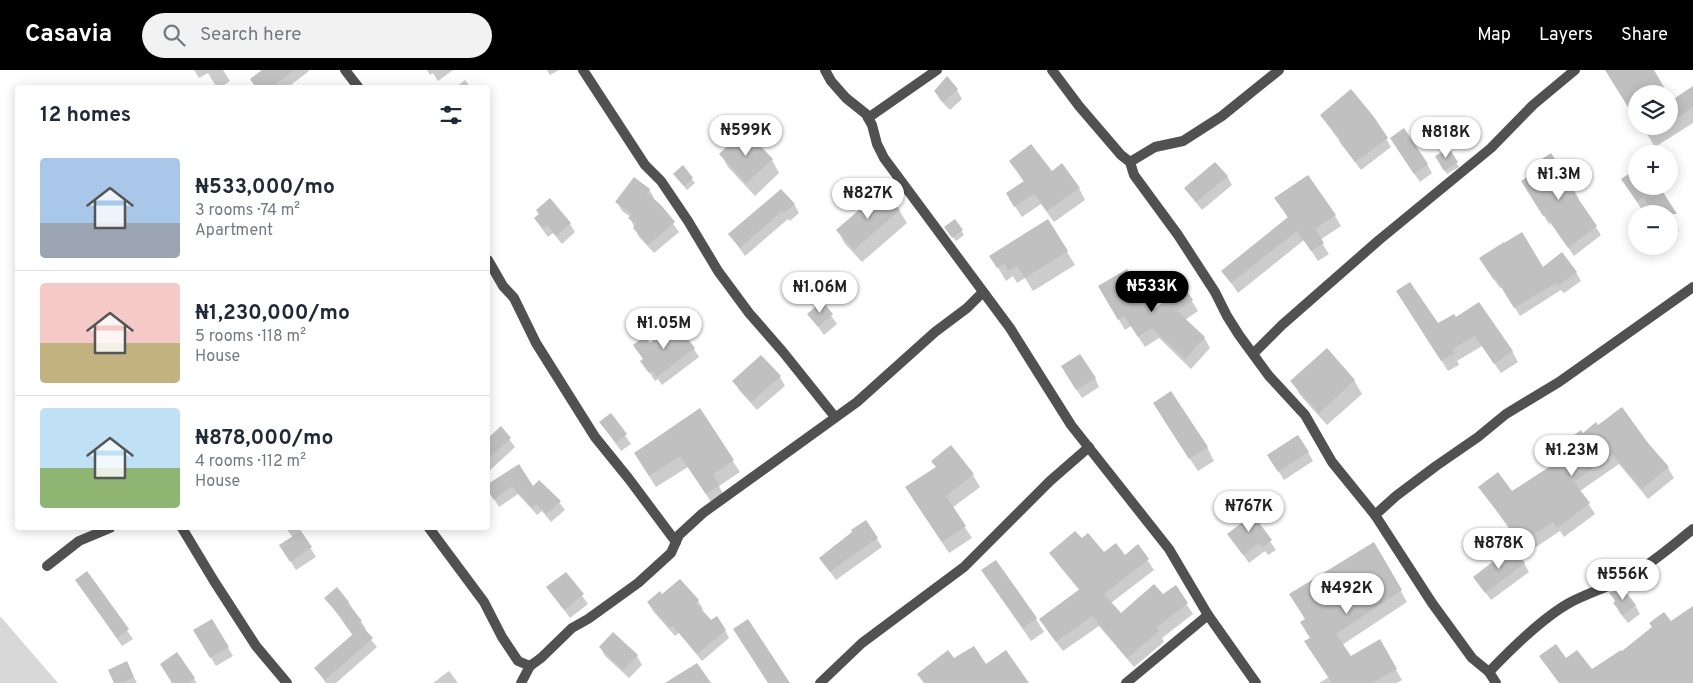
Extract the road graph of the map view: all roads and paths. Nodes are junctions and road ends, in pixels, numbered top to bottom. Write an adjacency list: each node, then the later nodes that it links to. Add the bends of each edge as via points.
1 (346, 70): 8 (street)
2 (583, 70): 15 (street, via 645,165 662,181 723,278)
3 (825, 70): 9 (street, via 846,98)
4 (938, 70): 9 (street)
5 (1052, 70): 10 (street, via 1079,106)
6 (1279, 70): 10 (street, via 1222,116 1183,141 1155,147)
7 (1575, 70): 14 (street, via 1533,105 1491,148 1379,240)
8 (357, 85)
9 (868, 118): 13 (street, via 884,158)
10 (1130, 162): 14 (street, via 1134,175 1178,235 1216,292 1227,316)
11 (490, 263): 22 (street, via 514,298 536,343 595,437)
12 (1693, 287): 17 (street, via 1559,382 1506,414)
13 (983, 292): 15 (street); 16 (street)
14 (1254, 353): 17 (street, via 1269,376 1305,415 1332,462)
15 (835, 417): 22 (street, via 703,513 679,535)
16 (1089, 447): 24 (street, via 1169,549); 29 (street, via 964,567 862,643)
17 (1375, 515): 26 (street, via 1432,604 1472,658)
18 (1693, 529): 26 (street, via 1633,574 1570,603 1548,617)
19 (105, 530): 23 (street, via 79,540)
20 (183, 530): 27 (street, via 256,646)
21 (430, 530): 25 (street, via 484,602 518,661)
22 (676, 542): 25 (street, via 671,553 638,583 572,628)
23 (47, 566)
24 (1208, 615): 30 (street); 31 (street)
25 (530, 666): 28 (street)
26 (1489, 672): 32 (street)
27 (287, 683)
28 (521, 683)
29 (820, 683)
30 (1126, 683)
31 (1256, 683)
32 (1496, 683)

